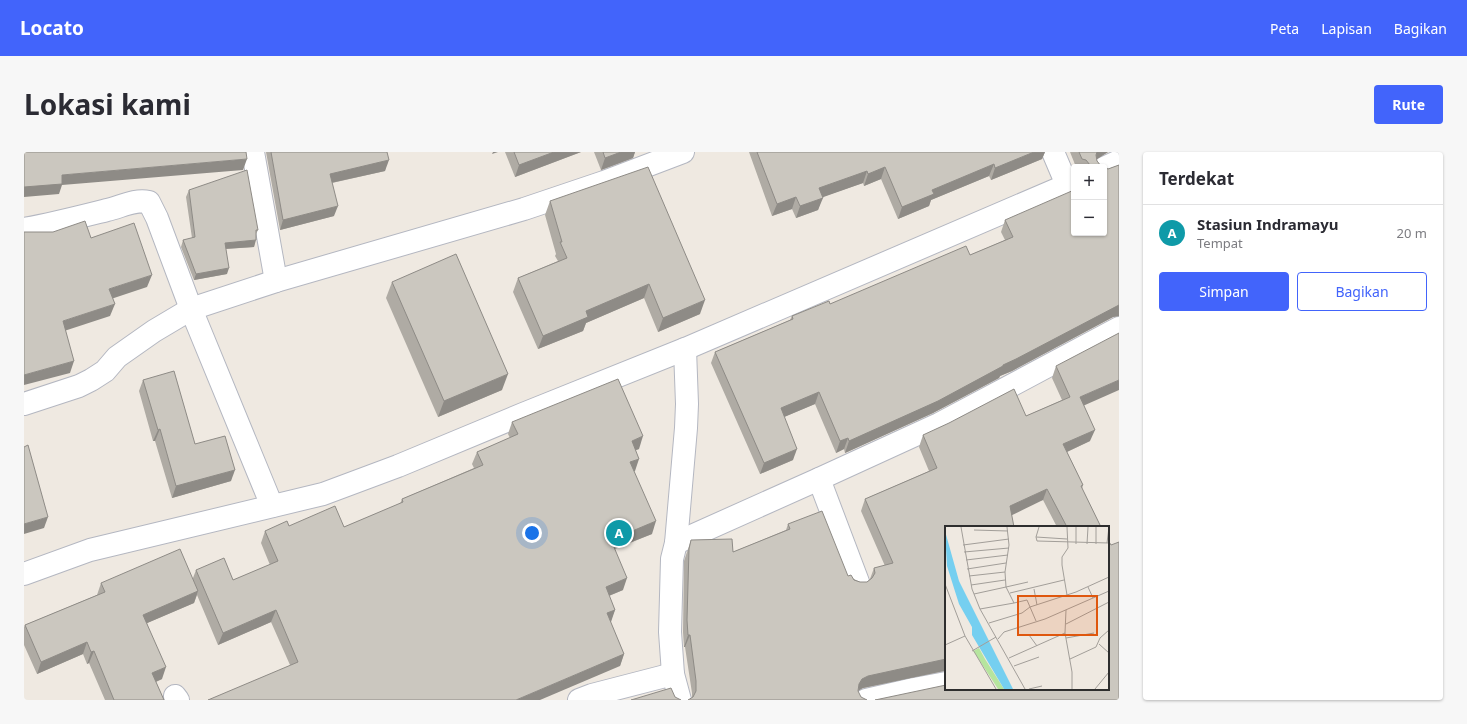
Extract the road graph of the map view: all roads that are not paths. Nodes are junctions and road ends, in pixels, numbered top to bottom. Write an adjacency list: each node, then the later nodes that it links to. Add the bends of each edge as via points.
1 (253, 152): 8 (street)
2 (683, 152): 8 (street, via 524,209)
3 (1053, 152): 6 (street)
4 (1119, 161): 5 (street)
5 (1107, 167)
6 (1070, 184): 11 (street)
7 (24, 229): 9 (street, via 110,210 134,202 149,202)
8 (276, 281): 9 (street)
9 (191, 309): 12 (street, via 117,357 92,380); 14 (street)
10 (1119, 328): 13 (street, via 939,424)
11 (685, 349): 14 (street, via 398,466 324,494); 15 (street, via 687,404)
12 (24, 404)
13 (819, 479): 15 (street); 17 (street)
14 (272, 506): 16 (street, via 90,550)
15 (676, 543): 18 (street, via 672,559 670,632)
16 (24, 574)
17 (858, 582)
18 (673, 674): 20 (street, via 592,694); 21 (street)
19 (945, 683): 22 (street)
20 (578, 700)
21 (680, 700)
22 (866, 700)

